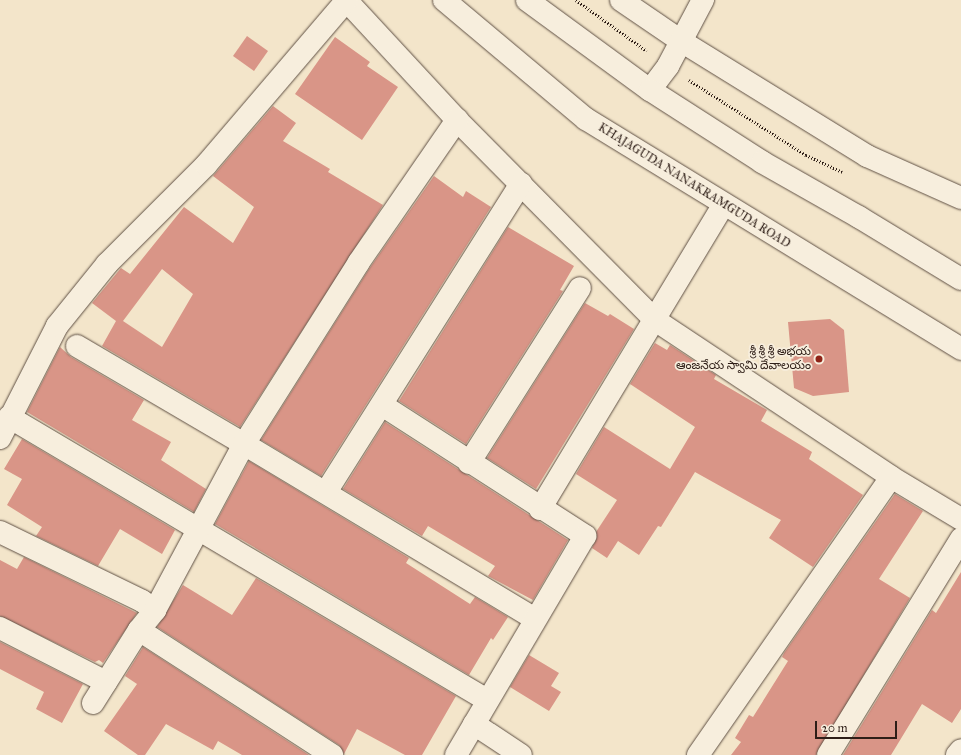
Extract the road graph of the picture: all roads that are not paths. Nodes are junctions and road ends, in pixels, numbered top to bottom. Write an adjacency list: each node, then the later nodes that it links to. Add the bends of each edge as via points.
1 (346, 0): 8 (street); 18 (street, via 206,165 107,264 57,326)
2 (444, 0): 11 (street, KHAJAGUDA NANAKRAMGUDA ROAD, via 586,119)
3 (527, 0): 7 (street)
4 (621, 0): 6 (street)
5 (703, 0): 6 (street)
6 (682, 41): 7 (street); 10 (street, via 867,156)
7 (650, 90): 12 (street, via 762,162)
8 (457, 120): 9 (street); 20 (street, via 359,262)
9 (521, 184): 14 (street); 17 (street)
10 (961, 198)
11 (724, 204): 14 (street); 16 (street, KHAJAGUDA NANAKRAMGUDA ROAD)
12 (961, 279)
13 (580, 288): 21 (street)
14 (655, 320): 22 (street); 24 (street)
15 (77, 346): 20 (street)
16 (961, 349)
17 (382, 405): 21 (street); 23 (street)
18 (9, 417): 19 (street); 26 (street)
19 (0, 438)
20 (244, 444): 23 (street); 26 (street)
21 (469, 463): 24 (street)
22 (891, 477): 25 (street); 41 (street)
23 (326, 492): 30 (street)
24 (540, 509): 30 (street, via 584,536)
25 (961, 519)
26 (197, 530): 29 (street); 34 (street)
27 (0, 532): 29 (street, via 142,601)
28 (961, 539): 42 (street)
29 (155, 610): 32 (street)
30 (534, 618): 34 (street)
31 (0, 628): 33 (street)
32 (139, 630): 33 (street); 38 (street)
33 (106, 682): 35 (street)
34 (487, 700): 36 (street)
35 (93, 703)
36 (474, 724): 39 (street); 40 (street)
37 (961, 750): 43 (street)
38 (332, 755)
39 (456, 755)
40 (521, 755)
41 (698, 755)
42 (828, 755)
43 (957, 755)

